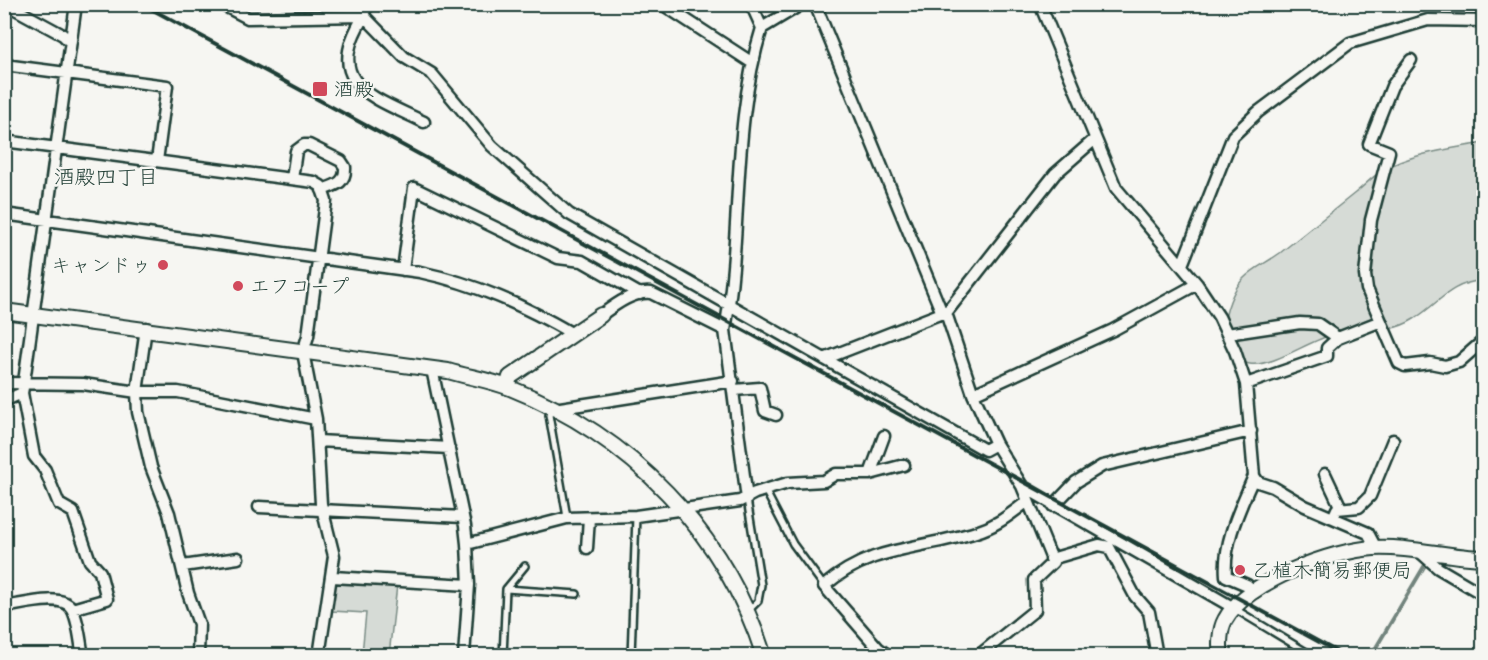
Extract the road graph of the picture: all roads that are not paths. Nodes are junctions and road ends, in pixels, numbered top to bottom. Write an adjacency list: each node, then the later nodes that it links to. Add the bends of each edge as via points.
1 (6, 4): 13 (street)
2 (76, 4): 13 (street)
3 (220, 4): 10 (street, via 248,18)
4 (372, 4): 10 (lane)
5 (662, 4): 15 (street)
6 (751, 4): 12 (street)
7 (801, 4): 12 (street)
8 (815, 4): 34 (street)
9 (1040, 4): 19 (street)
10 (364, 16): 18 (street, via 348,61 350,76 365,93); 32 (street, via 404,57 432,74 492,146 569,214)
11 (1484, 21): 28 (street, via 1428,20 1350,43 1258,112 1233,136)
12 (762, 28): 15 (street)
13 (70, 42): 17 (street)
14 (1411, 60): 37 (street, via 1392,86 1369,144 1389,152 1371,220 1365,275)
15 (751, 62): 32 (street, via 736,184)
16 (4, 65): 17 (street)
17 (65, 73): 21 (street); 22 (street, via 167,86)
18 (424, 122)
19 (1095, 139): 28 (street, via 1116,188); 34 (street, via 1055,174)
20 (4, 141): 21 (street)
21 (55, 148): 22 (street); 26 (street)
22 (157, 161): 23 (street)
23 (292, 179): 24 (street, via 314,182); 24 (street, via 296,151 309,145 341,161 345,167 343,180)
24 (322, 190): 27 (street, via 326,201)
25 (4, 214): 26 (street)
26 (47, 220): 27 (street); 35 (street)
27 (319, 258): 29 (street); 44 (street)
28 (1182, 265): 30 (street)
29 (403, 270): 31 (street, via 414,188 558,258 582,261); 40 (street, via 459,280 495,293)
30 (1197, 284): 41 (street); 53 (street, via 1113,330)
31 (640, 294): 36 (street); 39 (street, via 651,293)
32 (729, 303): 39 (street); 45 (street)
33 (4, 311): 35 (street)
34 (944, 313): 45 (street); 53 (street)
35 (33, 315): 38 (street); 51 (street)
36 (601, 315): 40 (street)
37 (1381, 321): 42 (street); 43 (street, via 1405,366 1459,362)
38 (146, 328): 44 (street); 52 (street)
39 (725, 330): 49 (street)
40 (573, 334): 50 (street, via 510,377)
41 (1227, 334): 42 (street, via 1300,323 1318,324); 48 (street)
42 (1338, 338): 48 (street, via 1327,348 1327,356)
43 (1484, 340)
44 (303, 351): 46 (street); 57 (street)
45 (825, 360): 62 (street, via 985,450)
46 (432, 369): 50 (street); 63 (street)
47 (4, 383): 51 (street)
48 (1246, 384): 58 (street)
49 (733, 385): 55 (street); 56 (street, via 760,388 765,411); 70 (street)
50 (507, 387): 55 (street)
51 (23, 388): 52 (street, via 83,384); 54 (street); 101 (street, via 34,456 45,470 59,504 73,512 90,561 100,572 107,599)
52 (137, 392): 57 (street, via 178,392); 90 (street, via 151,468 169,513)
53 (973, 394): 62 (street)
54 (4, 401)
55 (554, 409): 76 (street, via 632,458); 79 (lane, via 549,415)
56 (776, 415)
57 (316, 419): 61 (street)
58 (1251, 431): 67 (street); 72 (street, via 1102,466 1076,482)
59 (884, 436): 65 (street)
60 (1392, 440): 74 (street, via 1370,496 1359,507)
61 (318, 441): 63 (street); 75 (street)
62 (996, 444): 68 (street)
63 (449, 448): 78 (street)
64 (904, 465): 65 (street)
65 (870, 474): 69 (street, via 836,474 824,481 788,483)
66 (1325, 474): 74 (street)
67 (1254, 476): 81 (street, via 1258,482); 96 (street, via 1232,525 1226,576)
68 (1022, 486): 71 (street); 72 (street)
69 (765, 490): 70 (street); 94 (lane, via 793,544)
70 (747, 499): 76 (street); 102 (lane, via 761,585 758,601)
71 (1028, 501): 89 (street); 94 (street, via 999,523 856,563)
72 (1053, 506): 82 (street)
73 (259, 507): 75 (street)
74 (1341, 508): 81 (street)
75 (322, 509): 78 (street); 92 (street, via 334,556)
76 (682, 510): 77 (street); 102 (street, via 714,549)
77 (636, 516): 80 (street); 108 (lane)
78 (463, 517): 83 (street)
79 (567, 518): 80 (street); 83 (street)
80 (589, 518): 84 (street)
81 (1333, 518): 85 (street, via 1368,533)
82 (1109, 542): 89 (street); 100 (street); 112 (street, via 1135,596 1149,612)
83 (467, 544): 93 (street)
84 (587, 548)
85 (1376, 548): 86 (street); 96 (street, via 1308,563)
86 (1420, 552): 88 (street); 98 (street, via 1438,568)
87 (238, 558): 90 (street)
88 (1484, 558)
89 (1051, 559): 111 (street, via 1053,562 1034,580 1035,610)
90 (183, 566): 104 (street, via 199,624)
91 (525, 566): 95 (lane)
92 (333, 577): 93 (street); 105 (street)
93 (469, 585): 106 (street)
94 (824, 586): 110 (street)
95 (506, 589): 97 (lane); 107 (lane)
96 (1255, 592): 100 (street)
97 (578, 594)
98 (1484, 595)
99 (4, 607): 101 (street, via 54,601 66,603)
100 (1234, 608): 113 (street, via 1224,620); 116 (lane)
101 (72, 609): 103 (street)
102 (747, 612): 109 (street)
103 (83, 656)
104 (198, 656)
105 (319, 656)
106 (464, 656)
107 (502, 656)
108 (632, 656)
109 (764, 656)
110 (888, 656)
111 (978, 656)
112 (1157, 656)
113 (1221, 656)
114 (1264, 656): 115 (street)
115 (1289, 656)
116 (1313, 656)

